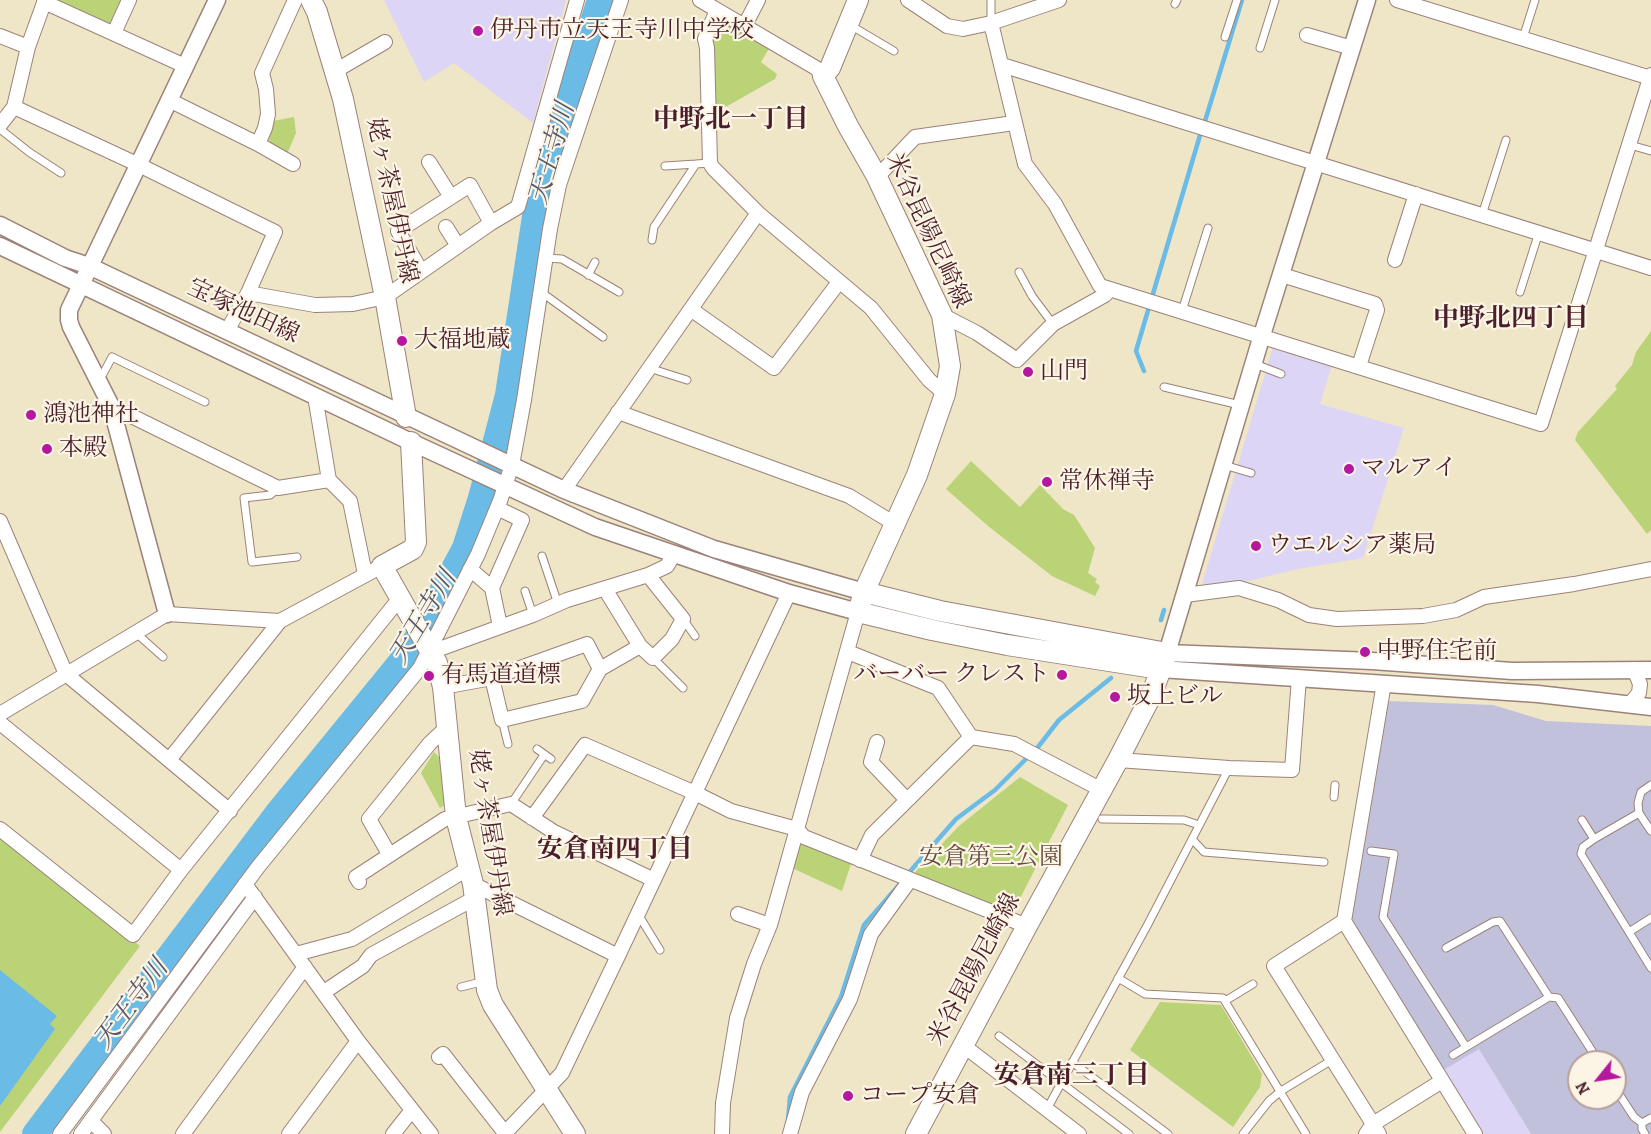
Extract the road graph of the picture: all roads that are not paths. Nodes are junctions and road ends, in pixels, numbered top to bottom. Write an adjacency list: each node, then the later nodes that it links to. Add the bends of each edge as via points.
1 (129, 0): 24 (street)
2 (217, 0): 35 (street)
3 (295, 0): 44 (street, via 262,73 268,114)
4 (311, 0): 36 (main road, 姥ヶ茶屋伊丹線)
5 (577, 0): 61 (street, via 518,207)
6 (621, 0): 72 (street, via 559,185)
7 (700, 0): 20 (street)
8 (758, 0): 23 (street)
9 (908, 0): 22 (street, via 947,26 963,29)
10 (991, 0): 22 (lane)
11 (1059, 0): 22 (street)
12 (1237, 0): 27 (lane)
13 (1275, 0): 31 (lane)
14 (1367, 0): 32 (street)
15 (1397, 0): 19 (street)
16 (1535, 0): 28 (lane)
17 (45, 1): 24 (street); 30 (street)
18 (854, 1): 21 (main road)
19 (1425, 4): 28 (street)
20 (717, 10): 23 (street); 50 (street, via 705,39)
21 (847, 23): 33 (lane); 37 (main road, via 830,68)
22 (992, 23): 34 (street)
23 (745, 25): 37 (street)
24 (114, 33): 35 (street)
25 (1307, 35): 32 (street)
26 (0, 36): 30 (street)
27 (1225, 37)
28 (1523, 38): 38 (street)
29 (385, 42): 36 (street, via 374,53)
30 (28, 47): 40 (street)
31 (1260, 48)
32 (1352, 48): 48 (street)
33 (894, 51)
34 (1002, 65): 41 (street); 48 (street)
35 (185, 66): 39 (street)
36 (335, 71): 67 (main road, 姥ヶ茶屋伊丹線)
37 (823, 76): 54 (main road, 米谷昆陽尼崎線)
38 (1651, 77): 45 (street)
39 (169, 100): 44 (street); 51 (street)
40 (14, 107): 42 (street); 51 (street)
41 (1014, 123): 54 (street, via 915,137); 84 (street, via 1025,164 1055,204 1100,286)
42 (0, 127): 53 (lane, via 29,153)
43 (1506, 140): 60 (lane)
44 (258, 144): 49 (street)
45 (1630, 145): 46 (lane); 71 (street)
46 (1651, 151)
47 (429, 162): 56 (street)
48 (1317, 163): 55 (street); 80 (street)
49 (293, 164)
50 (703, 164): 52 (lane); 58 (lane); 59 (street)
51 (139, 165): 75 (street); 89 (street, via 275,232)
52 (665, 166)
53 (61, 173)
54 (876, 175): 93 (main road, 米谷昆陽尼崎線)
55 (1416, 194): 60 (street); 73 (street)
56 (451, 197): 61 (street, via 470,185); 65 (street)
57 (657, 204): 58 (lane)
58 (666, 209): 68 (lane, via 654,226)
59 (758, 213): 81 (street); 91 (street)
60 (1482, 215): 66 (street)
61 (491, 223): 70 (street)
62 (0, 225): 75 (street, 宝塚池田線)
63 (447, 227): 70 (street)
64 (1208, 228): 92 (lane)
65 (398, 231): 67 (street); 77 (street)
66 (1539, 232): 71 (street); 85 (lane)
67 (373, 239): 90 (main road, 姥ヶ茶屋伊丹線)
68 (652, 240)
69 (0, 246): 83 (street)
70 (458, 246): 77 (street)
71 (1596, 250): 76 (street); 99 (street, via 1541,424)
72 (546, 258): 79 (lane, via 562,259); 86 (street)
73 (1395, 260)
74 (595, 262): 79 (lane)
75 (89, 266): 83 (street); 95 (street, 宝塚池田線)
76 (1651, 268)
77 (421, 271): 90 (street)
78 (1019, 272): 94 (lane)
79 (588, 275): 82 (lane)
80 (1282, 275): 96 (street); 99 (street, via 1375,304 1377,310)
81 (839, 282): 91 (street, via 774,368); 105 (street, via 871,308)
82 (602, 283): 87 (lane); 88 (lane)
83 (81, 285): 102 (street, via 69,310 69,320); 106 (street)
84 (1110, 289): 92 (street); 94 (street)
85 (1520, 291)
86 (540, 292): 97 (lane); 113 (street, via 524,400)
87 (597, 292)
88 (619, 292)
89 (248, 293): 90 (street, via 315,305 353,304); 95 (street)
90 (386, 297): 111 (main road, 姥ヶ茶屋伊丹線)
91 (692, 310): 100 (street)
92 (1182, 311): 96 (street)
93 (942, 315): 94 (street, via 1017,360); 105 (main road, 米谷昆陽尼崎線, via 950,366)
94 (1053, 324)
95 (227, 331): 111 (street, 宝塚池田線)
96 (1262, 335): 98 (street); 99 (street)
97 (603, 337)
98 (1255, 364): 101 (lane); 108 (street)
99 (1359, 366)
100 (650, 368): 103 (lane); 110 (street)
101 (1281, 374)
102 (96, 378): 107 (lane, via 103,374 112,357); 109 (street)
103 (687, 380)
104 (1164, 387): 108 (lane)
105 (945, 394): 122 (main road, 米谷昆陽尼崎線)
106 (315, 396): 112 (street); 116 (street)
107 (205, 402)
108 (1243, 405): 114 (street)
109 (111, 406): 118 (street); 139 (street)
110 (618, 411): 119 (street); 122 (street, via 849,496)
111 (406, 417): 113 (street, 宝塚池田線)
112 (411, 442): 117 (street); 128 (main road, via 416,542 413,549)
113 (509, 464): 117 (street); 119 (street, 宝塚池田線)
114 (1224, 465): 115 (lane); 135 (street)
115 (1251, 473)
116 (328, 480): 118 (street); 128 (street, via 350,501)
117 (503, 484): 120 (street); 123 (street, via 595,527)
118 (278, 488): 125 (lane, via 270,495 244,498 252,562)
119 (564, 490): 133 (street, 宝塚池田線, via 714,549)
120 (497, 508): 126 (street); 130 (street, via 522,520)
121 (0, 521): 154 (street)
122 (896, 524): 133 (main road, 米谷昆陽尼崎線)
123 (674, 554): 129 (street, via 667,566); 134 (street)
124 (542, 556): 137 (lane)
125 (297, 557)
126 (470, 569): 130 (street); 147 (street)
127 (1651, 569): 135 (street, via 1485,597 1456,610 1423,616 1337,619 1309,615 1239,588)
128 (373, 570): 136 (main road, 姥ヶ茶屋伊丹線); 142 (street)
129 (648, 575): 131 (street); 141 (street)
130 (492, 588): 143 (street)
131 (605, 589): 137 (street); 146 (street)
132 (525, 591): 140 (lane)
133 (864, 592): 138 (main road, 米谷昆陽尼崎線); 151 (main road)
134 (789, 593): 138 (street); 176 (street)
135 (1185, 595): 151 (street)
136 (400, 598): 147 (main road, 姥ヶ茶屋伊丹線); 180 (street)
137 (558, 604): 140 (street)
138 (858, 612): 148 (street); 151 (main road, via 1007,645)
139 (167, 614): 142 (street); 144 (street)
140 (533, 615): 143 (street)
141 (683, 619): 145 (lane); 150 (street, via 672,639)
142 (280, 621): 170 (street)
143 (500, 626): 147 (street)
144 (135, 633): 149 (lane); 154 (street)
145 (695, 636)
146 (640, 646): 150 (street); 152 (street)
147 (428, 648): 158 (main road, 姥ヶ茶屋伊丹線, via 437,663); 201 (street, via 420,668)
148 (848, 652): 166 (street, via 938,688); 188 (street)
149 (163, 657)
150 (653, 657): 159 (lane)
151 (1164, 661): 153 (street, via 1372,661 1512,671); 156 (street); 171 (main road, 米谷昆陽尼崎線)
152 (600, 669): 155 (street, via 587,644); 163 (street, via 582,701)
153 (1643, 669): 160 (street, via 1639,693)
154 (66, 674): 162 (street); 170 (street)
155 (492, 678): 158 (street); 163 (street)
156 (1299, 678): 157 (street); 172 (street, via 1292,770)
157 (1384, 683): 160 (street); 206 (street)
158 (443, 687): 165 (main road, 姥ヶ茶屋伊丹線)
159 (683, 688)
160 (1629, 705): 161 (street)
161 (1651, 707)
162 (0, 714)
163 (502, 720): 168 (lane)
164 (0, 723): 196 (street)
165 (447, 727): 182 (main road, 姥ヶ茶屋伊丹線); 193 (street, via 369,819)
166 (971, 737): 175 (street, via 1014,744); 178 (street)
167 (877, 742): 178 (street, via 871,762)
168 (508, 744)
169 (537, 749): 179 (lane, via 548,757)
170 (169, 760): 180 (street)
171 (1118, 760): 172 (street); 175 (main road, 米谷昆陽尼崎線)
172 (1229, 768): 186 (lane)
173 (1335, 785): 177 (lane)
174 (1651, 785): 181 (lane, via 1641,792)
175 (1102, 790): 208 (main road, 米谷昆陽尼崎線)
176 (695, 793): 183 (street, via 585,745); 188 (street, via 730,811); 198 (street)
177 (1334, 797)
178 (907, 800): 194 (street, via 872,835)
179 (511, 804): 182 (street); 183 (street)
180 (230, 811): 196 (street)
181 (1640, 813): 189 (lane); 191 (lane)
182 (456, 817): 193 (street, via 445,819); 200 (main road, 姥ヶ茶屋伊丹線)
183 (532, 818): 198 (street)
184 (1102, 819): 186 (lane, via 1184,820)
185 (1582, 820): 191 (lane)
186 (1199, 825): 190 (lane)
187 (0, 829): 196 (street, via 133,935)
188 (797, 829): 194 (street, via 804,837); 207 (street)
189 (1651, 831)
190 (1192, 839): 195 (lane, via 1204,852); 216 (lane)
191 (1594, 839): 209 (lane, via 1583,847 1581,854)
192 (1371, 850): 226 (lane, via 1394,854 1383,917)
193 (389, 854): 197 (street)
194 (860, 860): 199 (street)
195 (1324, 862)
196 (181, 870)
197 (356, 877)
198 (654, 880): 203 (street)
199 (910, 880): 208 (street); 253 (street, via 871,933 850,999 802,1092)
200 (472, 883): 212 (street, via 352,939); 213 (street); 217 (main road, 姥ヶ茶屋伊丹線); 220 (street)
201 (245, 884): 202 (street); 243 (street)
202 (255, 897): 212 (street); 240 (street)
203 (638, 914): 211 (lane); 213 (street)
204 (738, 914): 207 (street)
205 (1651, 918): 209 (lane)
206 (1344, 921): 230 (street, via 1274,966); 232 (street)
207 (770, 925): 252 (street, via 737,1018)
208 (1027, 926): 225 (main road, 米谷昆陽尼崎線)
209 (1629, 932): 215 (lane)
210 (1446, 948): 221 (lane, via 1500,921)
211 (660, 950)
212 (296, 954): 214 (street)
213 (618, 956): 234 (street, via 562,1073)
214 (305, 966): 220 (street); 246 (street)
215 (1651, 968)
216 (1118, 978): 222 (lane, via 1144,994); 231 (lane)
217 (486, 981): 219 (lane); 234 (main road, 姥ヶ茶屋伊丹線, via 493,1005)
218 (1253, 984): 222 (lane)
219 (461, 987)
220 (324, 992): 224 (street)
221 (1549, 997): 226 (lane); 227 (lane, via 1558,998)
222 (1225, 1001): 235 (lane)
223 (999, 1036): 233 (lane)
224 (358, 1041): 238 (street); 247 (street)
225 (964, 1046): 237 (street); 254 (main road, 米谷昆陽尼崎線)
226 (1466, 1047): 229 (lane)
227 (1591, 1050)
228 (443, 1054): 250 (street)
229 (1453, 1055)
230 (1332, 1060): 235 (lane); 242 (street)
231 (1072, 1062): 233 (lane); 257 (lane)
232 (1442, 1081): 242 (street); 260 (street)
233 (1061, 1083): 237 (lane); 256 (lane)
234 (546, 1090): 250 (street); 251 (main road, 姥ヶ茶屋伊丹線)
235 (1281, 1091): 258 (lane); 259 (lane)
236 (1627, 1106): 241 (lane)
237 (1047, 1109): 255 (street)
238 (412, 1110): 248 (street); 249 (street)
239 (1651, 1118): 241 (lane)
240 (91, 1121): 244 (street); 245 (street)
241 (1642, 1123): 261 (lane)
242 (1372, 1131)
243 (60, 1134)
244 (81, 1134)
245 (104, 1134)
246 (183, 1134)
247 (289, 1134)
248 (393, 1134)
249 (431, 1134)
250 (505, 1134)
251 (575, 1134)
252 (722, 1134)
253 (790, 1134)
254 (916, 1134)
255 (1080, 1134)
256 (1129, 1134)
257 (1168, 1134)
258 (1244, 1134)
259 (1306, 1134)
260 (1475, 1134)
261 (1645, 1134)

